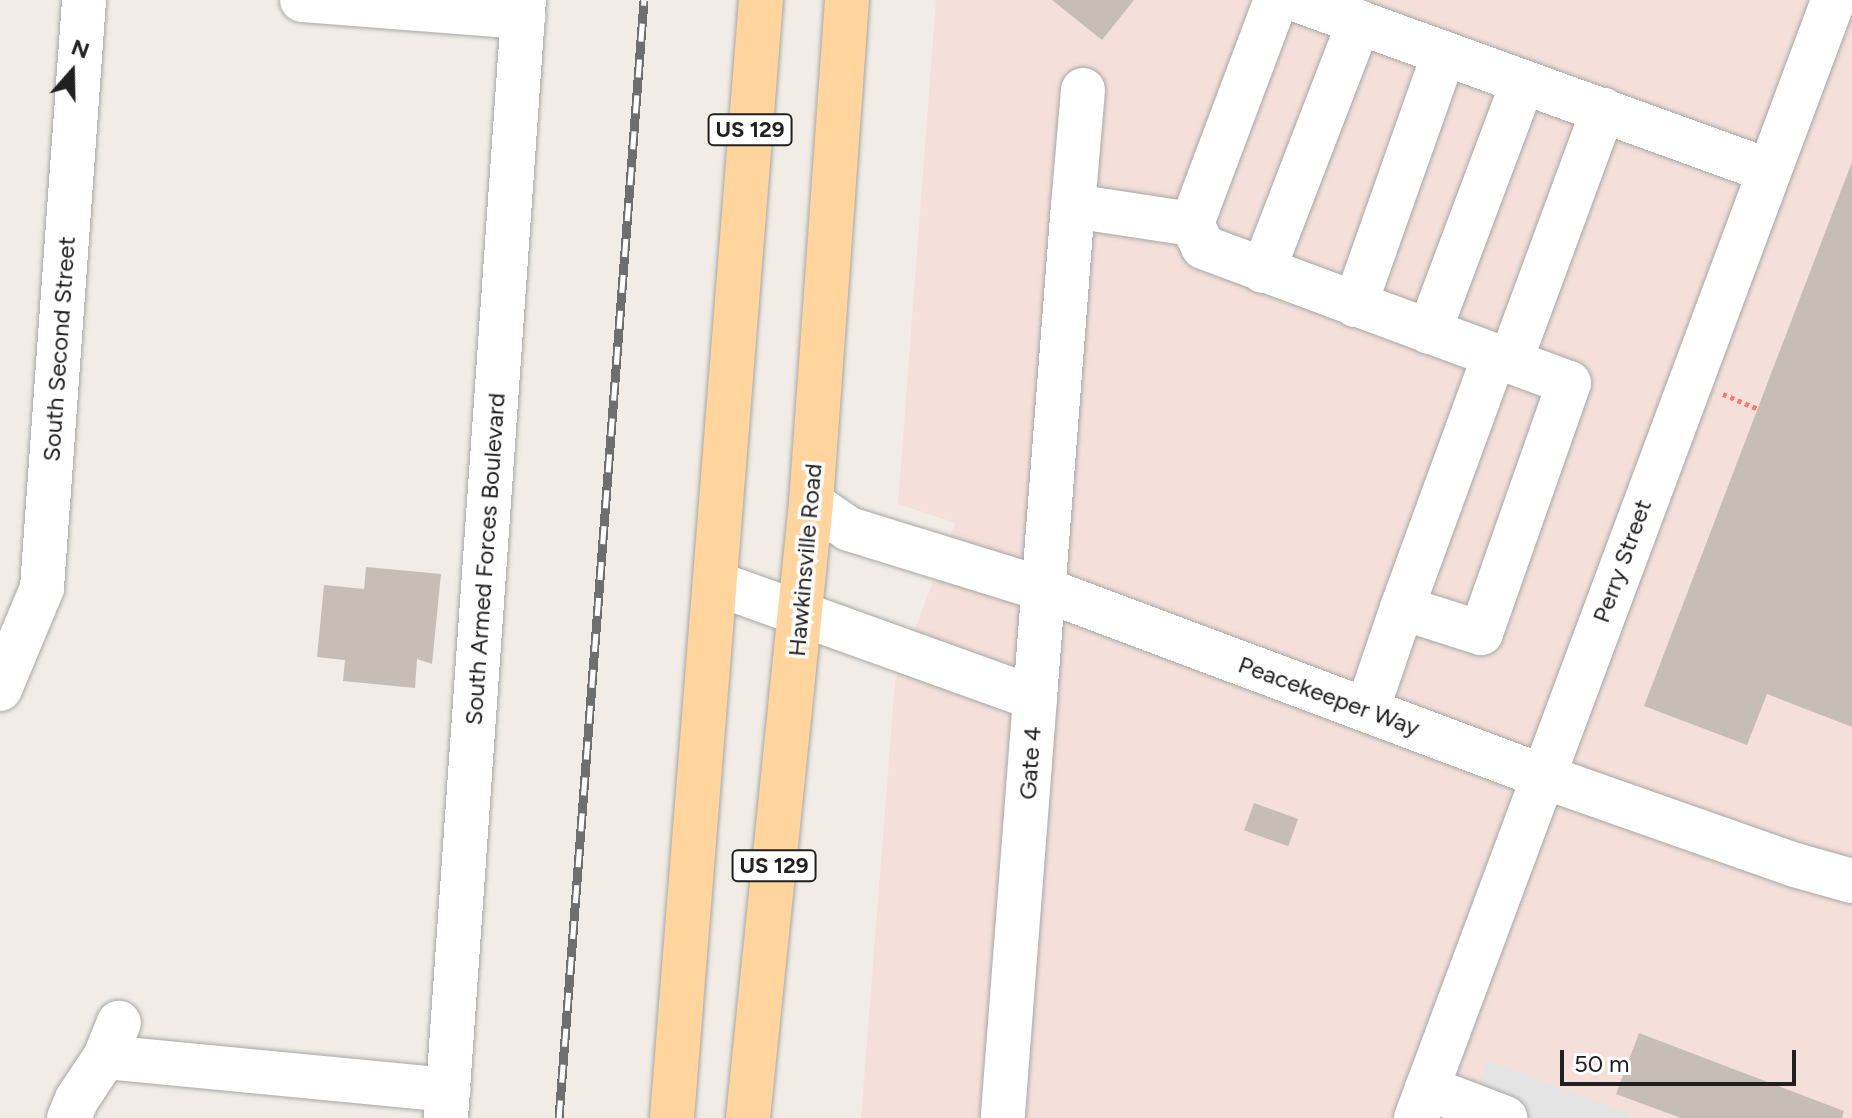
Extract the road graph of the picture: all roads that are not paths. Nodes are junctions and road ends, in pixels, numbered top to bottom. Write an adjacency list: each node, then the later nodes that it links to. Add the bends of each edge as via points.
1 (84, 0): 26 (street, South Second Street, via 42,588)
2 (302, 0): 8 (street)
3 (761, 0): 22 (main road, US 129)
4 (847, 0): 21 (main road, Hawkinsville Road / US 129)
5 (1276, 0): 16 (street)
6 (1297, 0): 9 (street)
7 (1831, 6): 14 (street, Perry Street)
8 (524, 8): 32 (street, South Armed Forces Boulevard)
9 (1359, 22): 10 (street); 17 (street)
10 (1444, 53): 11 (street); 18 (street)
11 (1523, 82): 13 (street); 19 (street)
12 (1083, 90): 15 (street)
13 (1603, 110): 14 (street); 20 (street)
14 (1767, 170): 29 (street, Perry Street)
15 (1073, 206): 16 (street); 23 (street)
16 (1192, 224): 17 (street, via 1203,247)
17 (1263, 271): 18 (street)
18 (1355, 305): 19 (street)
19 (1429, 332): 20 (street)
20 (1502, 359): 24 (street); 24 (street, via 1569,383 1481,633)
21 (811, 503): 23 (street, Peacekeeper Way, via 849,529); 25 (main road, Hawkinsville Road / US 129)
22 (715, 583): 25 (street, Gate 4); 34 (main road, US 129)
23 (1043, 589): 27 (street); 28 (street, Peacekeeper Way)
24 (1402, 608): 28 (street)
25 (801, 614): 27 (street, Gate 4); 35 (main road, Hawkinsville Road / US 129)
26 (0, 689)
27 (1035, 698): 36 (street, Gate 4)
28 (1362, 709): 29 (street, Peacekeeper Way)
29 (1542, 776): 30 (street, Peacekeeper Way); 31 (street, Perry Street)
30 (1852, 881)
31 (1422, 1103): 37 (street)
32 (447, 1104): 33 (street, via 112,1040)
33 (69, 1118)
34 (672, 1118)
35 (748, 1118)
36 (1003, 1118)
37 (1505, 1118)

